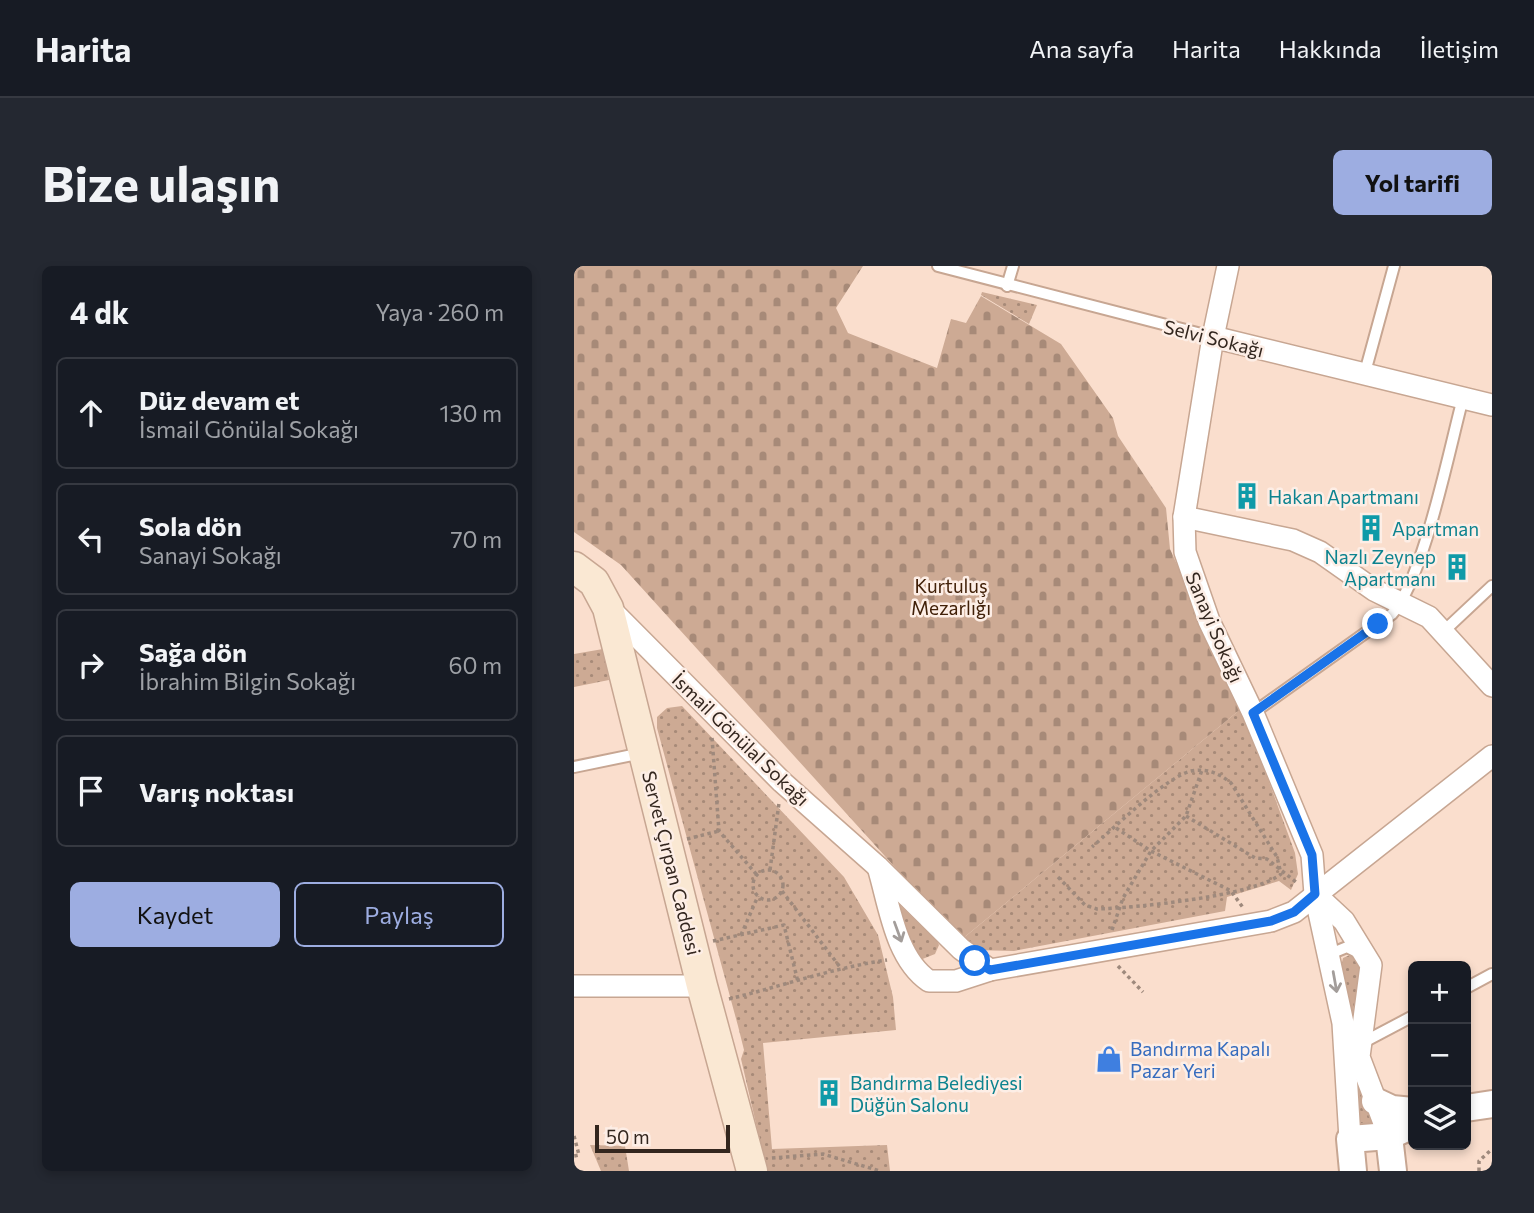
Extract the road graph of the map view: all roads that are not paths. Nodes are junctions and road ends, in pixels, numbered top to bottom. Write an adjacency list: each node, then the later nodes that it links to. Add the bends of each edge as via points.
1 (938, 266): 5 (lane, Selvi Sokağı)
2 (1013, 266): 5 (lane)
3 (1228, 266): 6 (street, Sanayi Sokağı)
4 (1394, 266): 7 (lane)
5 (1007, 286): 6 (lane, Selvi Sokağı)
6 (1213, 337): 7 (street, Selvi Sokağı); 10 (street, Sanayi Sokağı)
7 (1364, 376): 8 (street, Selvi Sokağı)
8 (1463, 398): 9 (street, Selvi Sokağı); 13 (lane, via 1417,568)
9 (1491, 401)
10 (1184, 517): 13 (street, via 1293,540); 17 (street, Sanayi Sokağı, via 1190,573)
11 (574, 567): 14 (main road, Servet Çırpan Caddesi, via 594,582)
12 (1492, 586): 15 (lane)
13 (1402, 603): 15 (street, via 1422,612); 17 (lane)
14 (608, 608): 18 (main road, Servet Çırpan Caddesi); 21 (street, İsmail Gönülal Sokağı, via 782,782)
15 (1444, 631): 16 (street)
16 (1492, 686)
17 (1253, 713): 22 (street, Sanayi Sokağı, via 1312,855)
18 (645, 753): 20 (lane); 29 (main road, Servet Çırpan Caddesi)
19 (1492, 756): 22 (street)
20 (574, 767)
21 (878, 867): 25 (street, İsmail Gönülal Sokağı, via 961,949); 25 (street, one-way to 25, via 907,957 921,976 937,983)
22 (1315, 894): 23 (street, Sanayi Sokağı); 24 (street, via 1344,921); 25 (street, via 1294,912 1256,924)
23 (1330, 954): 24 (lane, via 1347,947); 38 (street, Sanayi Sokağı, one-way to 38, via 1343,1023)
24 (1371, 965): 31 (street)
25 (990, 970)
26 (1492, 974): 27 (lane)
27 (1471, 985)
28 (574, 986): 29 (street)
29 (704, 995): 39 (main road, Servet Çırpan Caddesi)
30 (1408, 1019): 31 (lane)
31 (1359, 1044): 32 (street, via 1360,1065)
32 (1375, 1101): 35 (street); 37 (street)
33 (1492, 1104): 34 (street)
34 (1471, 1107)
35 (1408, 1111)
36 (1408, 1127): 37 (street)
37 (1390, 1136): 38 (street); 41 (street)
38 (1350, 1139): 40 (street)
39 (750, 1165)
40 (1353, 1171)
41 (1394, 1171)

